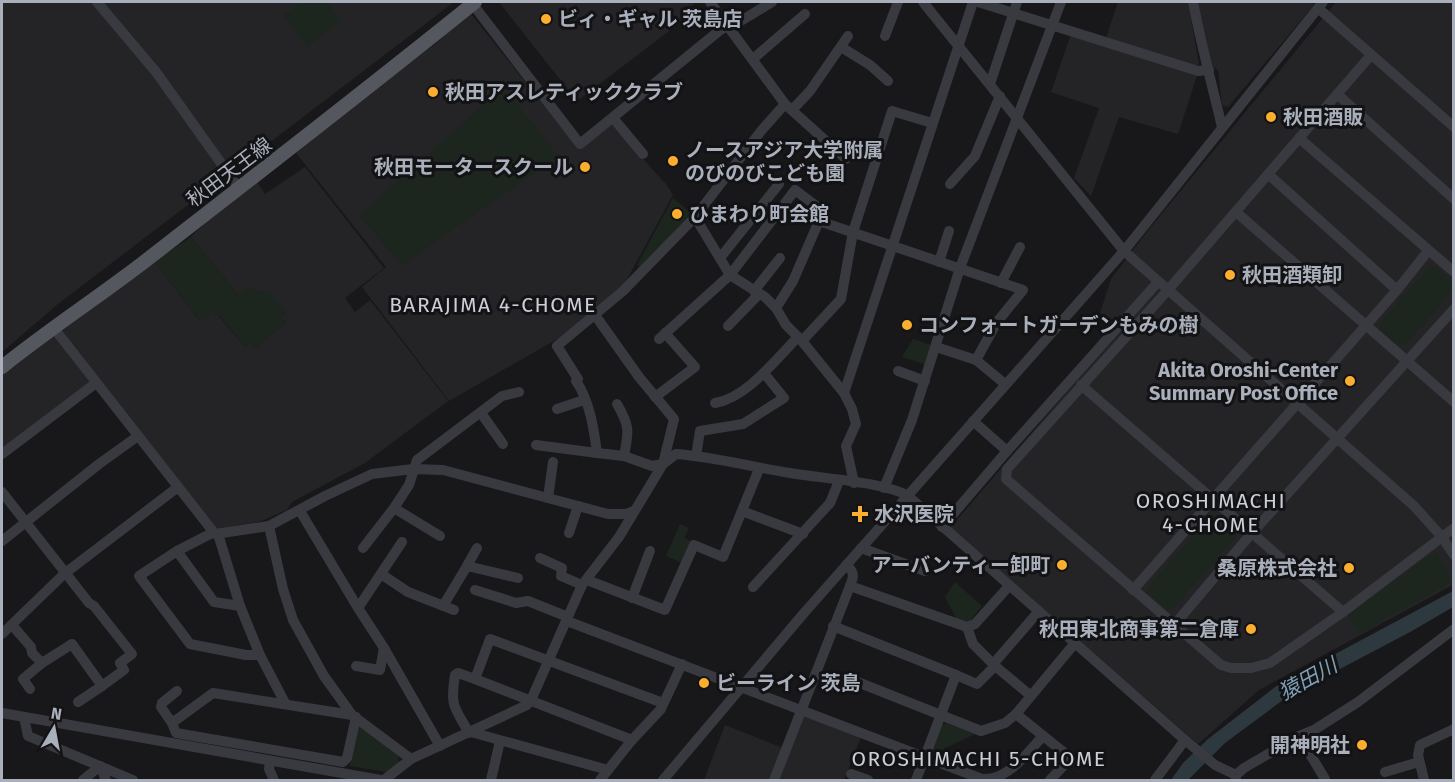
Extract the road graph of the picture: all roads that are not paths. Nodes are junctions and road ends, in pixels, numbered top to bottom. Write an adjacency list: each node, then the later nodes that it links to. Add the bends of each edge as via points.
1 (97, 2): 39 (street, via 156,72)
2 (473, 2): 28 (street, via 579,144); 39 (main road, 秋田天王線)
3 (710, 2): 15 (street)
4 (772, 2): 15 (street)
5 (898, 2): 17 (street)
6 (923, 2): 18 (street)
7 (973, 2): 18 (street)
8 (978, 2): 12 (street)
9 (1061, 2): 14 (street)
10 (1192, 2): 22 (street)
11 (1321, 5): 20 (street); 31 (street)
12 (1015, 7): 14 (street); 24 (street)
13 (805, 14): 21 (street)
14 (1053, 24): 22 (street, via 1198,71); 29 (street)
15 (727, 26): 21 (street); 28 (street)
16 (848, 36): 19 (street)
17 (885, 36)
18 (958, 46): 24 (street); 30 (street)
19 (841, 47): 23 (street); 27 (street, via 810,91)
20 (1371, 55): 25 (street); 32 (street)
21 (753, 59): 27 (street)
22 (1209, 70): 31 (street)
23 (888, 81)
24 (990, 84): 26 (street)
25 (1337, 94): 33 (street); 40 (street)
26 (1000, 96): 29 (street); 38 (street, via 975,156)
27 (788, 107): 35 (street); 42 (street, via 761,131)
28 (613, 118): 34 (street)
29 (1018, 119): 48 (street); 53 (street)
30 (932, 123): 45 (street, via 892,111); 46 (street)
31 (1222, 127): 48 (street)
32 (1454, 127)
33 (1299, 138): 36 (street); 49 (street)
34 (643, 154)
35 (846, 159)
36 (1268, 174): 41 (street); 59 (street)
37 (779, 184): 50 (street)
38 (950, 184)
39 (238, 187): 66 (main road, 秋田天王線)
40 (1454, 198)
41 (1236, 212): 58 (street); 65 (street)
42 (695, 217): 50 (street); 63 (street)
43 (819, 221): 45 (street); 55 (street, via 819,208 795,190); 61 (street)
44 (949, 231): 52 (street)
45 (853, 232): 46 (street); 67 (street, via 841,299)
46 (892, 247): 52 (street); 79 (street)
47 (1020, 247): 57 (street)
48 (1124, 251): 56 (street); 76 (street)
49 (1428, 251): 54 (street); 59 (street)
50 (720, 258): 55 (street)
51 (780, 258): 60 (street)
52 (939, 262): 53 (street)
53 (960, 268): 57 (street); 68 (street)
54 (1454, 272)
55 (730, 275): 60 (street); 80 (street, via 662,336 695,368)
56 (1158, 282): 58 (street); 93 (street)
57 (1002, 283): 69 (street, via 1023,290 997,322)
58 (1168, 290): 77 (street); 85 (street)
59 (1397, 290): 65 (street)
60 (756, 292): 61 (street); 64 (street)
61 (776, 308): 67 (street)
62 (1454, 309): 70 (street)
63 (595, 315): 80 (street); 81 (street, via 557,346 578,379)
64 (728, 326)
65 (1365, 326): 70 (street); 85 (street)
66 (53, 327): 71 (main road, 秋田天王線); 75 (street)
67 (800, 339): 73 (street); 79 (street)
68 (936, 347): 69 (street); 74 (street)
69 (976, 360): 76 (street)
70 (1407, 361): 82 (street); 90 (street)
71 (2, 367)
72 (898, 371): 74 (street)
73 (764, 373): 83 (street, via 726,401); 97 (street, via 784,398 743,424 700,431)
74 (925, 381): 105 (street)
75 (96, 383): 89 (street); 95 (street)
76 (1005, 384): 88 (street)
77 (1081, 385): 109 (street); 145 (street, via 1007,469 1006,479)
78 (519, 392): 87 (street, via 502,396)
79 (844, 393): 103 (street, via 856,424 846,446)
80 (655, 397): 99 (street, via 674,419)
81 (584, 400): 86 (street); 94 (street, via 594,427)
82 (1454, 402)
83 (715, 403)
84 (617, 404): 96 (street, via 629,432)
85 (1297, 405): 90 (street); 109 (street)
86 (557, 409)
87 (481, 413): 91 (street); 100 (street, via 417,460)
88 (973, 421): 93 (street); 107 (street)
89 (138, 436): 104 (street); 115 (street)
90 (1337, 439): 122 (street); 124 (street, via 1414,506)
91 (503, 444)
92 (536, 445): 94 (street)
93 (1007, 451): 117 (street)
94 (597, 453): 96 (street)
95 (2, 454)
96 (624, 456): 99 (street, via 652,466)
97 (696, 456): 99 (street, via 676,454); 101 (street)
98 (553, 462): 108 (street)
99 (663, 464): 113 (street)
100 (413, 469): 108 (street, via 443,470); 111 (street, via 409,485); 112 (street, via 372,474)
101 (759, 469): 102 (street); 114 (street)
102 (839, 481): 103 (street); 121 (street, via 830,503)
103 (854, 483): 105 (street)
104 (178, 487): 119 (street); 137 (street)
105 (884, 488): 107 (street)
106 (2, 492): 115 (street)
107 (908, 495): 117 (street); 129 (street)
108 (548, 498): 110 (street)
109 (1212, 500): 122 (street); 145 (street)
110 (578, 506): 113 (street, via 617,515); 120 (street)
111 (394, 508): 123 (street); 127 (street)
112 (300, 511): 116 (street); 149 (street)
113 (634, 511): 140 (street)
114 (742, 512): 121 (street); 146 (street, via 723,557 694,545 665,610)
115 (26, 522): 125 (street); 137 (street)
116 (269, 526): 119 (street); 183 (street, via 293,620 324,676)
117 (942, 527): 142 (street)
118 (1454, 528): 124 (street)
119 (215, 533): 130 (street); 147 (street)
120 (569, 534)
121 (803, 534): 143 (street)
122 (1251, 534): 152 (street); 154 (street)
123 (440, 536)
124 (1442, 537): 132 (street); 152 (street)
125 (2, 542)
126 (402, 542): 138 (street)
127 (363, 548)
128 (477, 548): 135 (street)
129 (861, 548): 134 (street); 136 (street)
130 (177, 551): 147 (street, via 214,602); 162 (street, via 139,576 190,644)
131 (650, 551): 146 (street)
132 (1454, 555)
133 (540, 558): 140 (street, via 562,568 561,576)
134 (846, 565): 141 (street, via 854,574); 172 (street)
135 (467, 566): 139 (street); 148 (street)
136 (925, 571)
137 (64, 574): 155 (street); 171 (street, via 132,654 120,663 124,670)
138 (381, 574): 148 (street, via 408,592); 149 (street)
139 (518, 578)
140 (585, 583): 146 (street); 153 (street)
141 (850, 586): 156 (street); 157 (street)
142 (1009, 586): 151 (street); 157 (street, via 975,624)
143 (753, 587)
144 (475, 590): 153 (street, via 516,603 528,601)
145 (1133, 590): 154 (street)
146 (632, 598)
147 (240, 606): 162 (street)
148 (443, 606): 150 (street)
149 (358, 608): 161 (street)
150 (454, 610)
151 (1039, 611): 160 (street); 166 (street)
152 (1343, 612): 154 (street, via 1270,663 1251,668 1221,665)
153 (567, 619): 163 (street); 165 (street)
154 (1175, 624)
155 (12, 625): 159 (street); 164 (street)
156 (833, 626): 168 (street); 180 (street)
157 (967, 627): 166 (street, via 973,644)
158 (1454, 628): 190 (street, via 1358,702)
159 (2, 634)
160 (1075, 643): 175 (street); 192 (street)
161 (384, 648): 167 (street, via 380,670); 194 (street)
162 (260, 655): 179 (street)
163 (550, 660): 169 (street, via 490,639); 176 (street); 178 (street)
164 (42, 663): 171 (street, via 72,644); 173 (street, via 23,679)
165 (682, 664): 172 (street); 178 (street)
166 (994, 665): 168 (street, via 977,684); 175 (street)
167 (356, 666)
168 (956, 675): 184 (street)
169 (475, 680): 176 (street); 188 (street, via 455,675 451,697)
170 (855, 681): 184 (street)
171 (102, 686): 177 (street)
172 (741, 686): 180 (street); 212 (street)
173 (30, 689)
174 (177, 691): 186 (street, via 161,707)
175 (1030, 695): 182 (street)
176 (531, 700): 188 (street); 191 (street)
177 (78, 702)
178 (663, 703): 191 (street)
179 (285, 704): 183 (street); 186 (street, via 213,693)
180 (801, 709): 195 (street); 213 (street)
181 (2, 713): 185 (street)
182 (1016, 714): 184 (street, via 1005,723 981,731); 189 (street)
183 (354, 716): 186 (street, via 343,762 176,733); 196 (street)
184 (941, 716): 195 (street)
185 (24, 717): 197 (street); 199 (street, via 28,736)
186 (172, 723)
187 (1454, 729): 198 (street, via 1420,745)
188 (470, 733): 193 (street); 194 (street)
189 (1043, 736): 195 (street, via 1015,766 990,780); 216 (street, via 1067,755 1068,761)
190 (1299, 736): 203 (street, via 1244,768); 204 (street)
191 (632, 740): 200 (street)
192 (1185, 740): 203 (street); 217 (street)
193 (500, 741): 200 (street); 210 (street)
194 (440, 746): 196 (street)
195 (925, 757): 215 (street)
196 (411, 759): 209 (street)
197 (270, 761): 208 (street); 209 (street)
198 (1419, 762): 201 (street); 218 (street)
199 (100, 766): 205 (street); 206 (street); 207 (street)
200 (608, 770): 211 (street)
201 (1385, 772)
202 (851, 774): 214 (street)
203 (1236, 778)
204 (1325, 779)
205 (83, 780)
206 (106, 780)
207 (133, 780)
208 (274, 780)
209 (383, 780)
210 (491, 780)
211 (600, 780)
212 (663, 780)
213 (774, 780)
214 (868, 780)
215 (916, 780)
216 (1050, 780)
217 (1155, 780)
218 (1424, 780)

